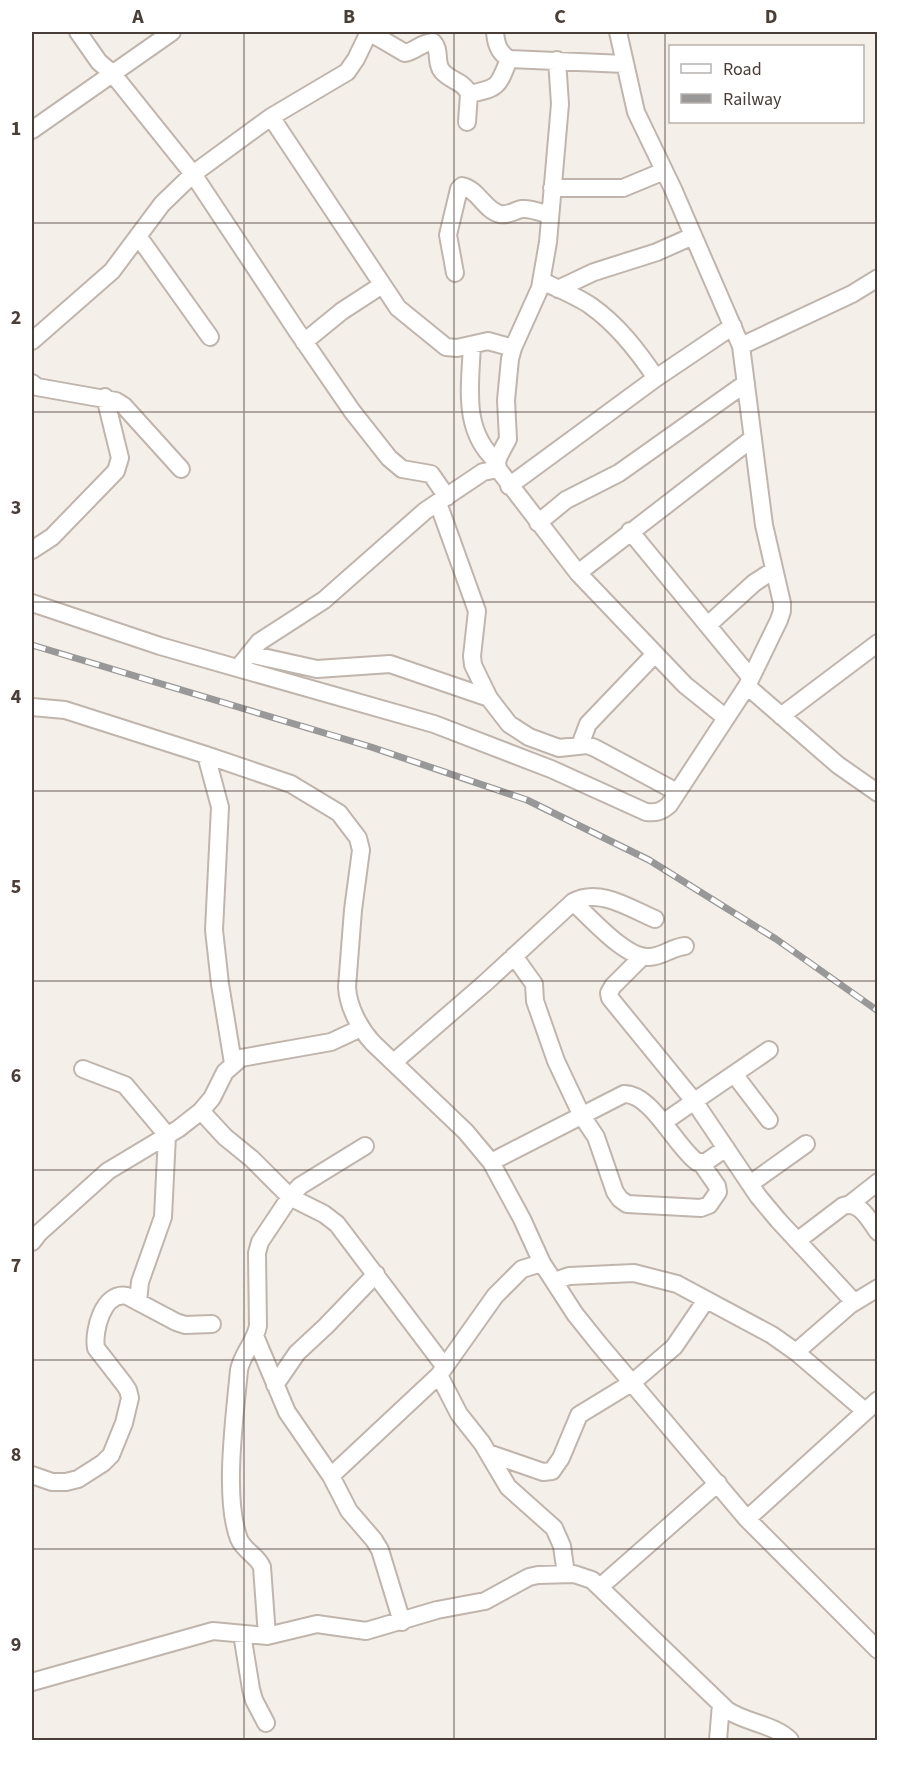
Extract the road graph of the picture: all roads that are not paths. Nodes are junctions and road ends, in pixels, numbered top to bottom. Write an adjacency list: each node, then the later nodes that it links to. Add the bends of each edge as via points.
1 (78, 32): 10 (street)
2 (172, 32): 10 (street)
3 (369, 32): 6 (street, via 405,52); 12 (street, via 347,72)
4 (495, 32): 7 (street, via 498,48)
5 (618, 32): 9 (street)
6 (439, 37): 11 (street, via 442,72 462,83)
7 (509, 59): 8 (street); 11 (street, via 496,87)
8 (556, 60): 9 (street); 17 (street, via 560,104)
9 (625, 64): 15 (street, via 636,112)
10 (112, 73): 14 (street); 16 (street)
11 (470, 94): 13 (street)
12 (271, 117): 16 (street); 24 (street)
13 (467, 122)
14 (32, 130)
15 (664, 171): 17 (street, via 623,188); 20 (street)
16 (193, 174): 19 (street, via 162,204); 29 (street)
17 (552, 188): 18 (street)
18 (550, 215): 21 (street, via 528,209 499,214 462,186 448,235); 23 (street)
19 (138, 236): 27 (street); 28 (street, via 105,278)
20 (693, 236): 25 (street); 26 (street)
21 (455, 273)
22 (878, 278): 31 (street)
23 (542, 280): 25 (street); 32 (street)
24 (382, 285): 29 (street); 30 (street, via 398,308 440,343 450,348)
25 (558, 289): 33 (street, via 589,304 609,321 636,349)
26 (733, 326): 31 (street); 33 (street)
27 (210, 337)
28 (32, 340)
29 (304, 342): 41 (street, via 389,458 402,469 432,474)
30 (472, 345): 32 (street, via 488,341); 38 (street, via 470,408 478,439)
31 (741, 346): 35 (street)
32 (513, 348): 38 (street, via 507,386 508,438)
33 (656, 378): 40 (street)
34 (32, 383): 36 (street, via 45,389)
35 (746, 383): 37 (street); 42 (street, via 619,473 566,500)
36 (105, 397): 39 (street, via 124,406); 44 (street, via 120,458 116,471 52,537)
37 (753, 438): 43 (street); 45 (street)
38 (498, 466): 40 (street); 41 (street)
39 (181, 469)
40 (510, 486): 42 (street)
41 (442, 500): 50 (street, via 324,600 266,636); 54 (street, via 477,611 473,665)
42 (538, 523): 46 (street)
43 (630, 531): 46 (street); 48 (street)
44 (32, 550)
45 (774, 570): 48 (street); 53 (street, via 782,611)
46 (578, 573): 51 (street)
47 (32, 603): 52 (street)
48 (708, 625): 53 (street)
49 (878, 643): 56 (street)
50 (249, 654): 52 (street); 54 (street, via 316,669 390,664)
51 (655, 654): 57 (street, via 685,686); 58 (street, via 588,724)
52 (238, 668): 60 (street, via 434,724 551,769 646,812 663,811)
53 (749, 682): 56 (street); 57 (street)
54 (489, 698): 58 (street, via 518,732 559,748)
55 (32, 707): 59 (street, via 65,710)
56 (781, 716): 61 (street)
57 (726, 718): 60 (street)
58 (580, 746): 60 (street, via 595,748)
59 (206, 755): 67 (street, via 298,788 339,813 358,838 361,850 347,987); 70 (street, via 220,807 214,930)
60 (677, 792)
61 (878, 793)
62 (573, 902): 63 (street, via 583,896 608,899); 65 (street); 66 (street, via 621,946)
63 (656, 919)
64 (685, 946): 66 (street)
65 (514, 956): 69 (street); 75 (street, via 534,984 535,1001 556,1061)
66 (642, 957): 73 (street, via 613,986 610,998)
67 (361, 1028): 69 (street); 70 (street, via 332,1042 256,1054)
68 (769, 1050): 72 (street)
69 (393, 1062): 82 (street, via 466,1132)
70 (233, 1063): 74 (street)
71 (84, 1069): 78 (street, via 125,1085)
72 (734, 1074): 73 (street); 76 (street)
73 (694, 1101): 77 (street); 81 (street)
74 (201, 1111): 78 (street); 86 (street)
75 (582, 1116): 77 (street, via 630,1094); 82 (street); 83 (street, via 596,1137 615,1192 627,1204 701,1208 710,1205 718,1192 717,1186)
76 (769, 1120)
77 (664, 1122): 83 (street)
78 (167, 1135): 90 (street, via 108,1171); 96 (street, via 163,1217 140,1282)
79 (806, 1144): 85 (street)
80 (365, 1146): 86 (street, via 312,1178)
81 (726, 1148): 83 (street); 85 (street)
82 (491, 1162): 91 (street)
83 (701, 1163)
84 (878, 1182): 87 (street)
85 (750, 1184): 89 (street)
86 (290, 1197): 92 (street, via 337,1224); 99 (street, via 258,1247)
87 (850, 1204): 88 (street, via 862,1210); 89 (street)
88 (878, 1232)
89 (797, 1241): 97 (street)
90 (32, 1242)
91 (542, 1263): 93 (street); 101 (street, via 522,1269 495,1296)
92 (376, 1274): 101 (street); 103 (street, via 297,1353)
93 (555, 1281): 95 (street, via 569,1276 634,1274 677,1284); 102 (street, via 575,1314)
94 (878, 1288): 97 (street)
95 (706, 1300): 100 (street); 102 (street, via 674,1347)
96 (138, 1302): 98 (street, via 176,1323); 106 (street, via 127,1296 115,1297 100,1316 95,1333 96,1348 130,1398 111,1455 78,1479 52,1482)
97 (854, 1302): 100 (street)
98 (212, 1324)
99 (255, 1336): 103 (street); 114 (street, via 239,1370 232,1455 233,1515 239,1540 262,1567)
100 (796, 1352): 104 (street)
101 (442, 1371): 105 (street, via 459,1414); 107 (street)
102 (633, 1382): 105 (street, via 579,1415 552,1471 543,1472); 108 (street)
103 (274, 1385): 107 (street, via 287,1412)
104 (871, 1405): 109 (street)
105 (488, 1454): 110 (street, via 508,1487 554,1528 562,1546)
106 (32, 1476)
107 (330, 1476): 112 (street, via 349,1511 380,1550)
108 (718, 1483): 109 (street); 111 (street)
109 (747, 1519): 115 (street)
110 (566, 1574): 111 (street, via 584,1576); 112 (street, via 529,1577 485,1601 437,1610)
111 (600, 1587): 117 (street)
112 (402, 1622): 114 (street, via 366,1631 317,1624)
113 (242, 1634): 114 (street); 116 (street, via 213,1631); 118 (street, via 254,1700)
114 (267, 1636)
115 (874, 1641)
116 (32, 1682)
117 (721, 1704): 119 (street); 120 (street, via 737,1717 778,1731)
118 (266, 1722)
119 (718, 1740)
120 (790, 1740)

